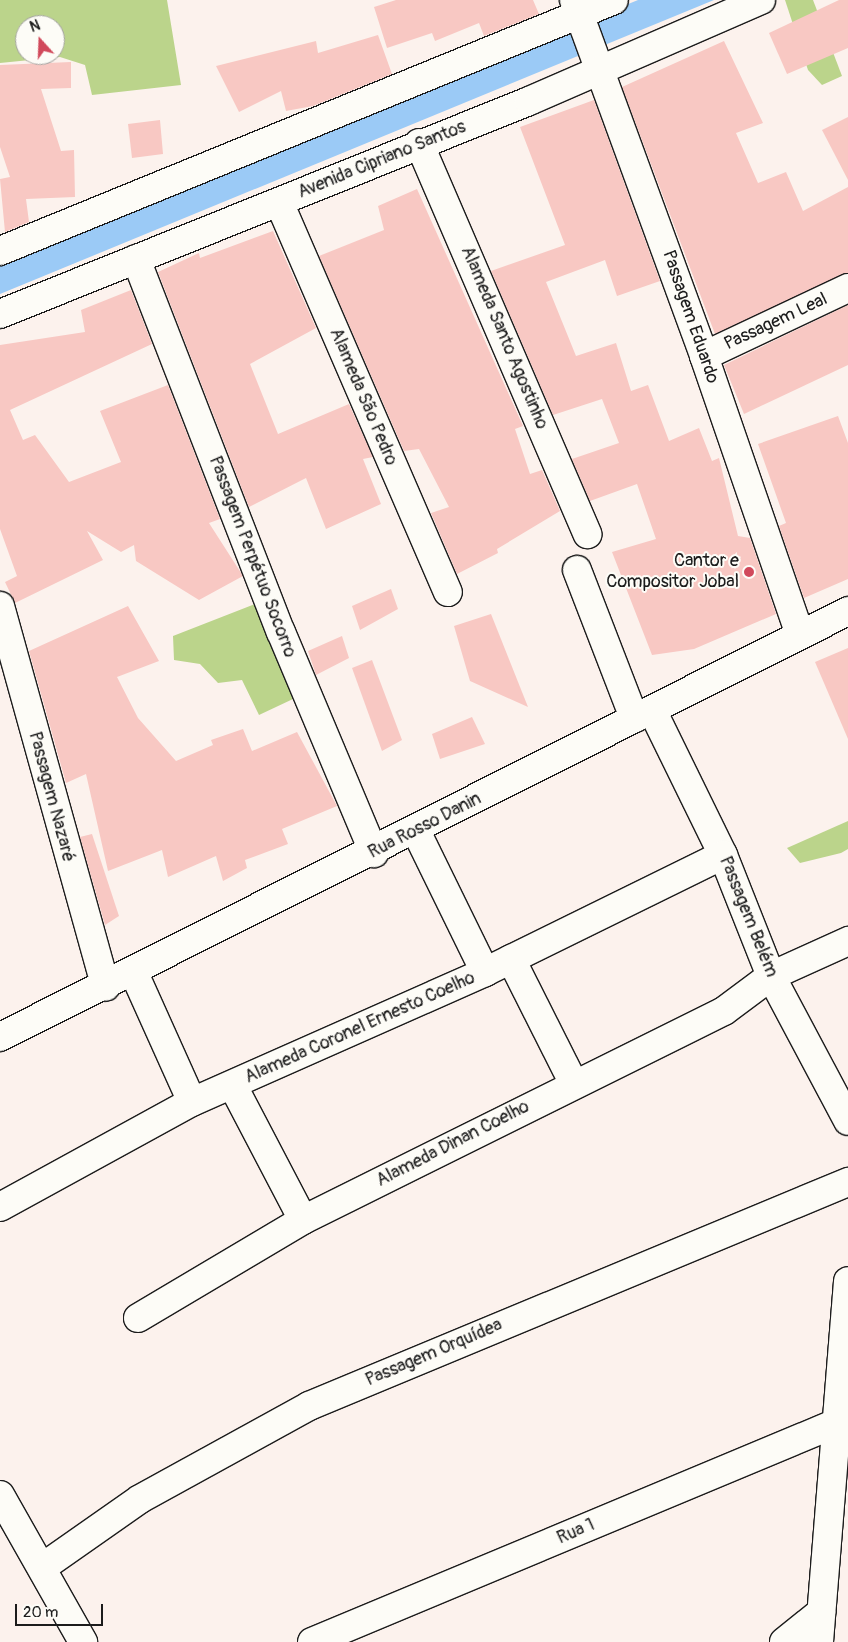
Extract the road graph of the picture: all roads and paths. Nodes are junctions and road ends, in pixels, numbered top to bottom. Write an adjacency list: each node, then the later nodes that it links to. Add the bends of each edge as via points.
1 (614, 0): 3 (street)
2 (761, 0): 4 (street, Avenida Cipriano Santos)
3 (577, 8): 4 (street, Passagem Eduardo); 7 (street)
4 (601, 67): 5 (street, Avenida Cipriano Santos, via 529,101); 11 (street, Passagem Eduardo)
5 (419, 143): 6 (street, Avenida Cipriano Santos); 12 (street, Alameda Santo Agostinho)
6 (279, 202): 8 (street, Avenida Cipriano Santos); 14 (street, Alameda São Pedro)
7 (0, 251)
8 (136, 259): 10 (street, Avenida Cipriano Santos); 20 (street, Passagem Perpétuo Socorro, via 281,632)
9 (848, 288): 11 (street, Passagem Leal)
10 (0, 314)
11 (704, 356): 17 (street, Passagem Eduardo)
12 (587, 534)
13 (577, 570): 18 (street, Passagem Belém)
14 (448, 592)
15 (0, 606): 27 (street, Passagem Nazaré)
16 (848, 612): 17 (street, Rua Rosso Danin)
17 (800, 635): 18 (street, Rua Rosso Danin)
18 (643, 714): 19 (street, Rua Rosso Danin); 21 (street, Passagem Belém)
19 (416, 831): 20 (street, Rua Rosso Danin); 24 (street)
20 (374, 852): 25 (street, Rua Rosso Danin)
21 (723, 855): 23 (street, Alameda Coronel Ernesto Coelho); 26 (street, Passagem Belém)
22 (848, 941): 26 (street, Alameda Dinan Coelho)
23 (511, 959): 24 (street, Alameda Coronel Ernesto Coelho); 29 (street)
24 (484, 972): 30 (street, Alameda Coronel Ernesto Coelho)
25 (134, 973): 27 (street, Rua Rosso Danin); 31 (street)
26 (771, 976): 29 (street, Alameda Dinan Coelho, via 724,1011); 32 (street, Passagem Belém)
27 (106, 987): 28 (street, Rua Rosso Danin)
28 (0, 1037)
29 (574, 1084): 35 (street, Alameda Dinan Coelho)
30 (233, 1086): 31 (street, Alameda Coronel Ernesto Coelho); 35 (street)
31 (192, 1102): 34 (street, Alameda Coronel Ernesto Coelho)
32 (848, 1121)
33 (848, 1182): 40 (street, Passagem Orquídea, via 309,1406 149,1494)
34 (0, 1207)
35 (302, 1220): 37 (street, Alameda Dinan Coelho)
36 (848, 1281): 38 (street)
37 (138, 1318)
38 (839, 1422): 41 (street); 43 (street, Rua 1)
39 (0, 1495): 40 (street)
40 (43, 1567): 42 (street)
41 (822, 1612): 44 (street); 45 (street)
42 (84, 1642)
43 (312, 1642)
44 (784, 1642)
45 (819, 1642)

